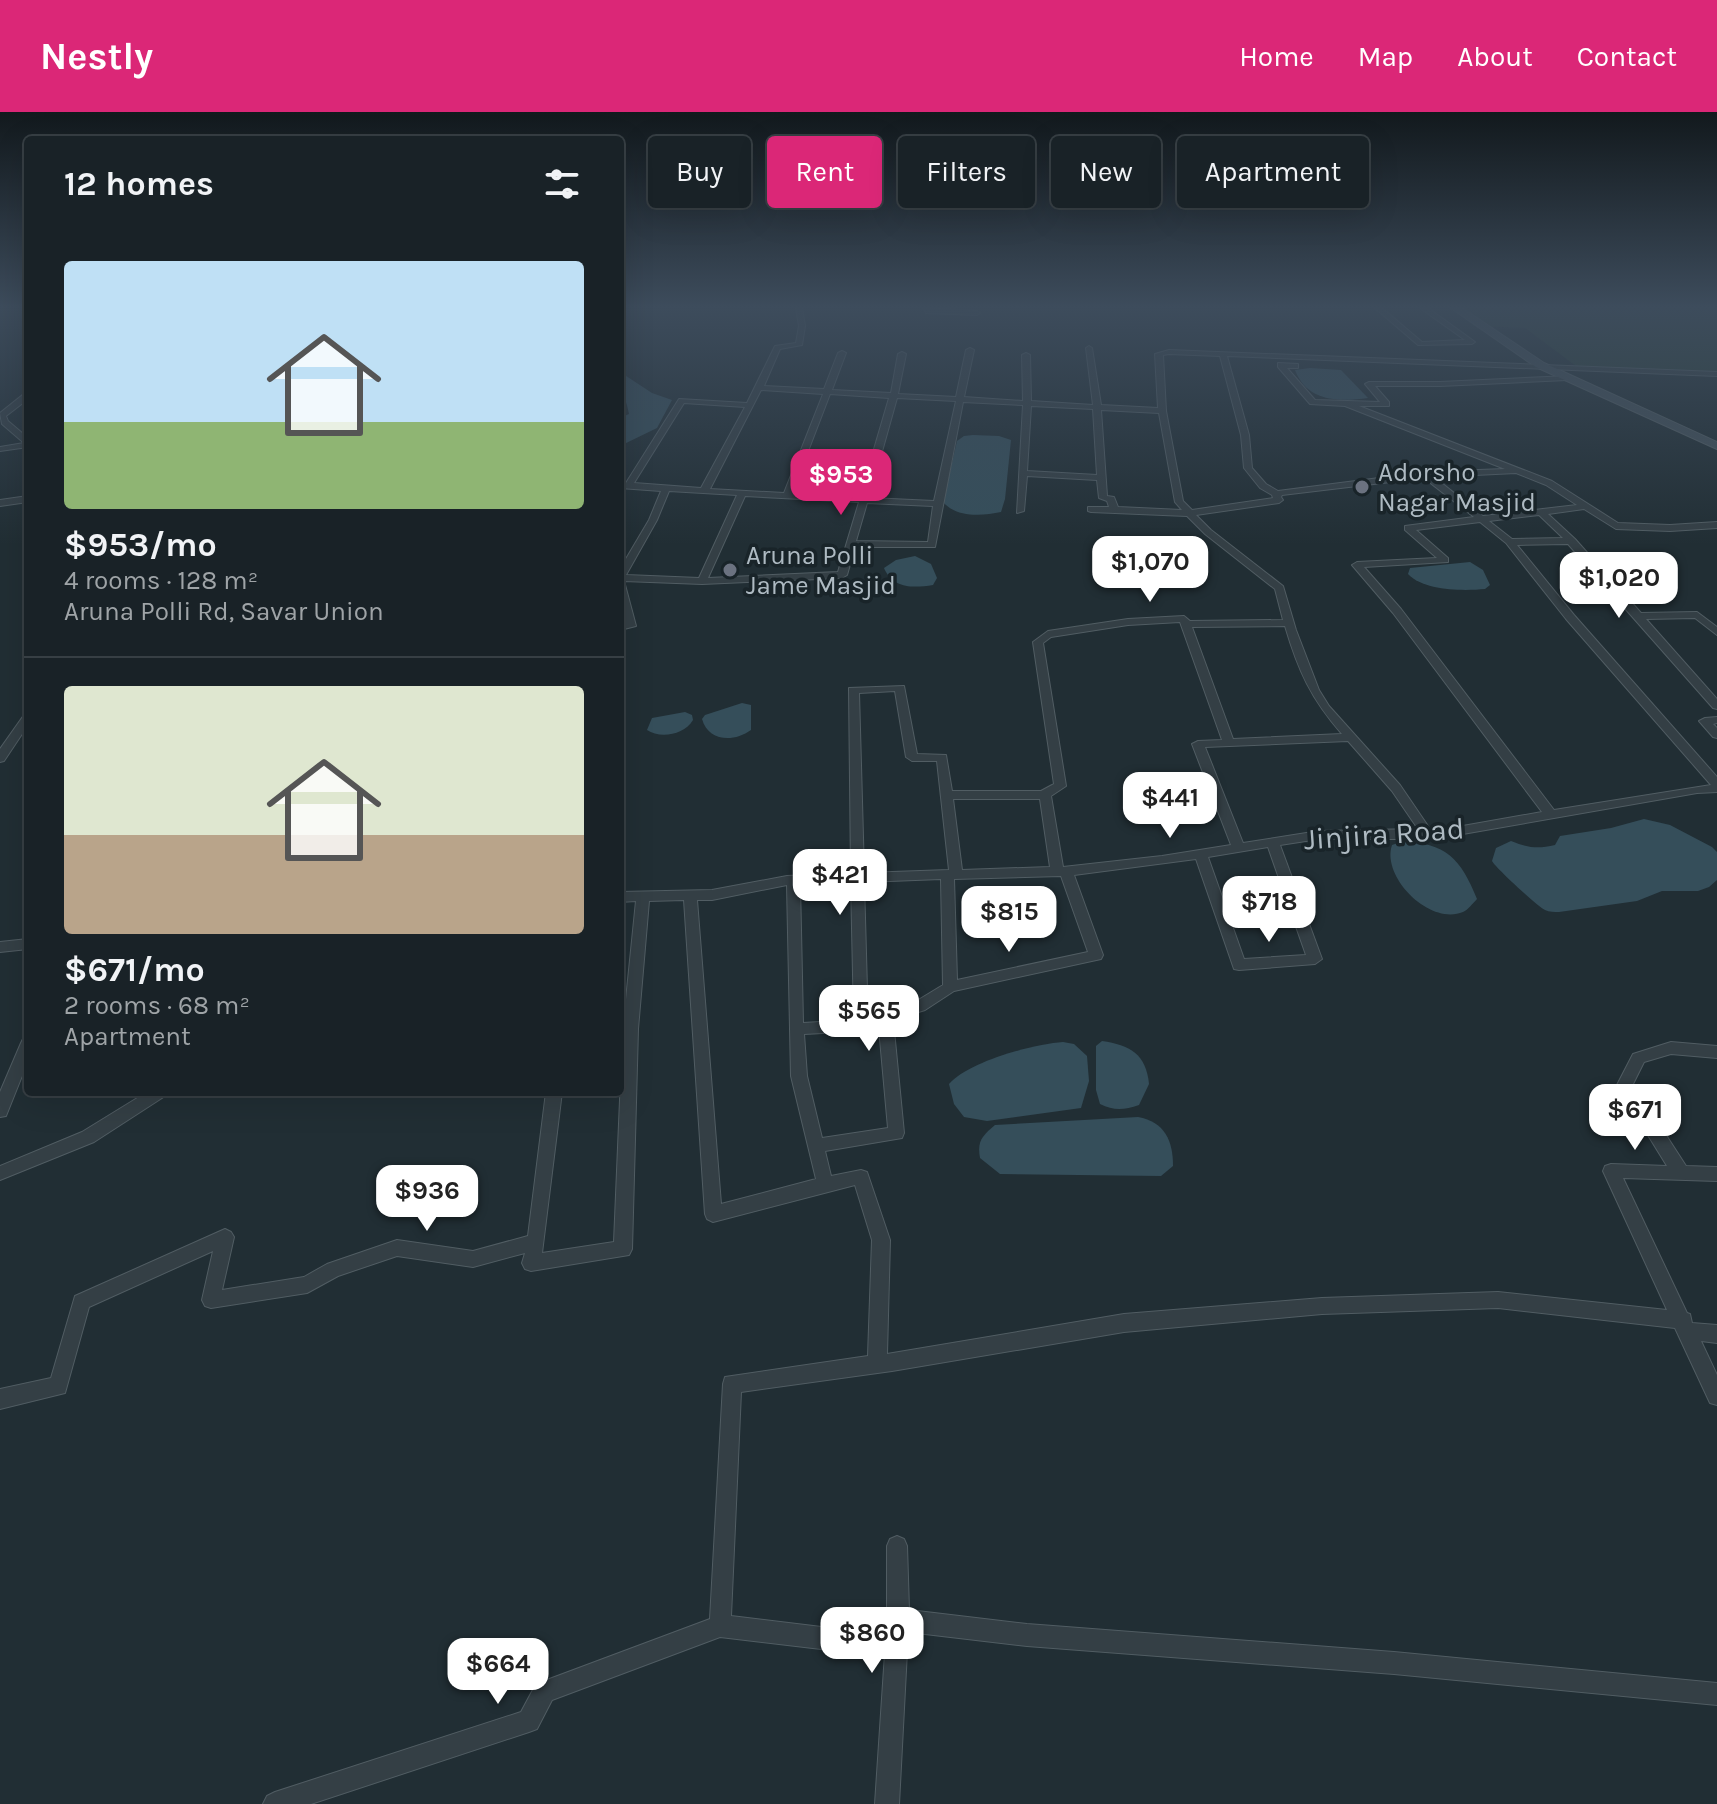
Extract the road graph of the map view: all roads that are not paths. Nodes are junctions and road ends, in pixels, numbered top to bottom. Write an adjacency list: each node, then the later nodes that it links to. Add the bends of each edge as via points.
1 (829, 387): 12 (street)
2 (896, 387): 13 (street)
3 (963, 387): 15 (street)
4 (1027, 387): 16 (street)
5 (1094, 387): 19 (street)
6 (1161, 387): 20 (street)
7 (1232, 387): 33 (street, via 1248,468)
8 (1300, 387): 17 (street, via 1313,402)
9 (1372, 387): 17 (street, via 1386,404)
10 (1588, 387): 23 (main road)
11 (759, 388): 12 (street); 18 (street)
12 (827, 392): 13 (street); 34 (street)
13 (894, 395): 15 (street); 36 (street)
14 (24, 398): 21 (street, via 2,415)
15 (961, 400): 16 (street); 38 (street)
16 (1027, 403): 19 (street); 26 (street)
17 (1346, 404): 25 (street)
18 (751, 405): 29 (street, via 682,401); 31 (street)
19 (1097, 406): 20 (street); 28 (street)
20 (1162, 411): 44 (street, via 1179,502)
21 (24, 439)
22 (24, 444): 24 (street)
23 (1717, 446)
24 (0, 449)
25 (1520, 470): 27 (street); 39 (street)
26 (1023, 473): 28 (street); 42 (street)
27 (1426, 475): 33 (street); 45 (street)
28 (1101, 478): 41 (street, via 1103,498 1111,499)
29 (624, 486): 30 (street)
30 (666, 489): 31 (street); 50 (street)
31 (704, 491): 32 (street)
32 (742, 493): 34 (street); 52 (street)
33 (1277, 494): 44 (street, via 1279,500)
34 (787, 496): 36 (street)
35 (24, 500): 37 (street)
36 (863, 500): 38 (street); 49 (street)
37 (0, 503)
38 (938, 504): 49 (street, via 932,545)
39 (1583, 507): 43 (street); 46 (street, via 1630,528)
40 (1091, 509): 41 (street)
41 (1114, 510): 44 (street)
42 (1020, 511)
43 (1541, 512): 45 (street); 47 (street)
44 (1189, 513): 55 (street, via 1280,588)
45 (1482, 519): 48 (street); 69 (street, via 1408,528 1445,560 1357,565)
46 (1717, 525)
47 (1572, 541): 48 (street); 54 (street)
48 (1510, 542): 66 (street)
49 (850, 544): 52 (street, via 842,575)
50 (624, 572)
51 (624, 579): 52 (street)
52 (702, 581)
53 (624, 596): 57 (street, via 631,626)
54 (1638, 616): 58 (street, via 1697,615); 59 (street)
55 (1289, 623): 56 (street); 63 (street, via 1314,690)
56 (1186, 624): 64 (street); 68 (street, via 1184,619 1128,622 1048,634 1038,642 1060,786)
57 (624, 627)
58 (1717, 632)
59 (1717, 706)
60 (1717, 720): 62 (street, via 1705,721)
61 (24, 723): 65 (street)
62 (1717, 735)
63 (1351, 737): 64 (street); 70 (street)
64 (1229, 743): 72 (street, via 1198,744)
65 (0, 758)
66 (1717, 786): 69 (street, Jinjira Road)
67 (947, 795): 68 (street); 75 (street); 76 (street, via 942,758 912,757 900,688 853,690)
68 (1043, 795): 74 (street)
69 (1551, 815): 70 (street, Jinjira Road)
70 (1427, 833): 71 (street, Jinjira Road, via 1319,835)
71 (1273, 843): 72 (street, Jinjira Road); 73 (street, via 1315,959 1239,965)
72 (1239, 849): 73 (street, Jinjira Road)
73 (1201, 854): 74 (street, Jinjira Road)
74 (1062, 871): 75 (street, Jinjira Road); 83 (street, via 1096,955)
75 (951, 874): 76 (street, Jinjira Road); 83 (street)
76 (858, 877): 77 (street, Jinjira Road); 84 (street, via 861,1025)
77 (793, 880): 78 (street, Jinjira Road); 84 (street)
78 (690, 896): 80 (street, Jinjira Road); 95 (street, via 713,1214)
79 (624, 897): 80 (street, Jinjira Road)
80 (643, 897): 96 (street, via 626,1086 623,1249 531,1263)
81 (24, 944): 82 (street)
82 (0, 947)
83 (950, 987): 91 (street, via 920,1006 885,1017 896,1133)
84 (796, 1029): 91 (street, via 799,1076)
85 (24, 1050): 87 (street)
86 (1717, 1052): 93 (street, via 1671,1048 1638,1058 1625,1085)
87 (6, 1080): 90 (street)
88 (154, 1096): 92 (street, via 88,1137)
89 (554, 1096): 96 (street)
90 (0, 1111)
91 (815, 1146): 95 (street)
92 (0, 1173)
93 (1681, 1173): 94 (street); 97 (street, via 1611,1171)
94 (1717, 1174)
95 (825, 1184): 99 (street, via 861,1177 876,1221 881,1240)
96 (536, 1242): 101 (street, via 473,1259 397,1248 307,1285 211,1300 225,1237 81,1302 58,1386)
97 (1686, 1326): 98 (street); 99 (street, via 1498,1300 1322,1306 1124,1323); 100 (street)
98 (1717, 1334)
99 (877, 1364): 104 (street, via 732,1384)
100 (1717, 1396)
101 (0, 1399)
102 (897, 1546): 103 (street)
103 (898, 1624): 104 (street, via 838,1640); 105 (street); 107 (street)
104 (720, 1626): 106 (street, via 544,1692 529,1721)
105 (1717, 1694)
106 (275, 1804)
107 (887, 1804)

